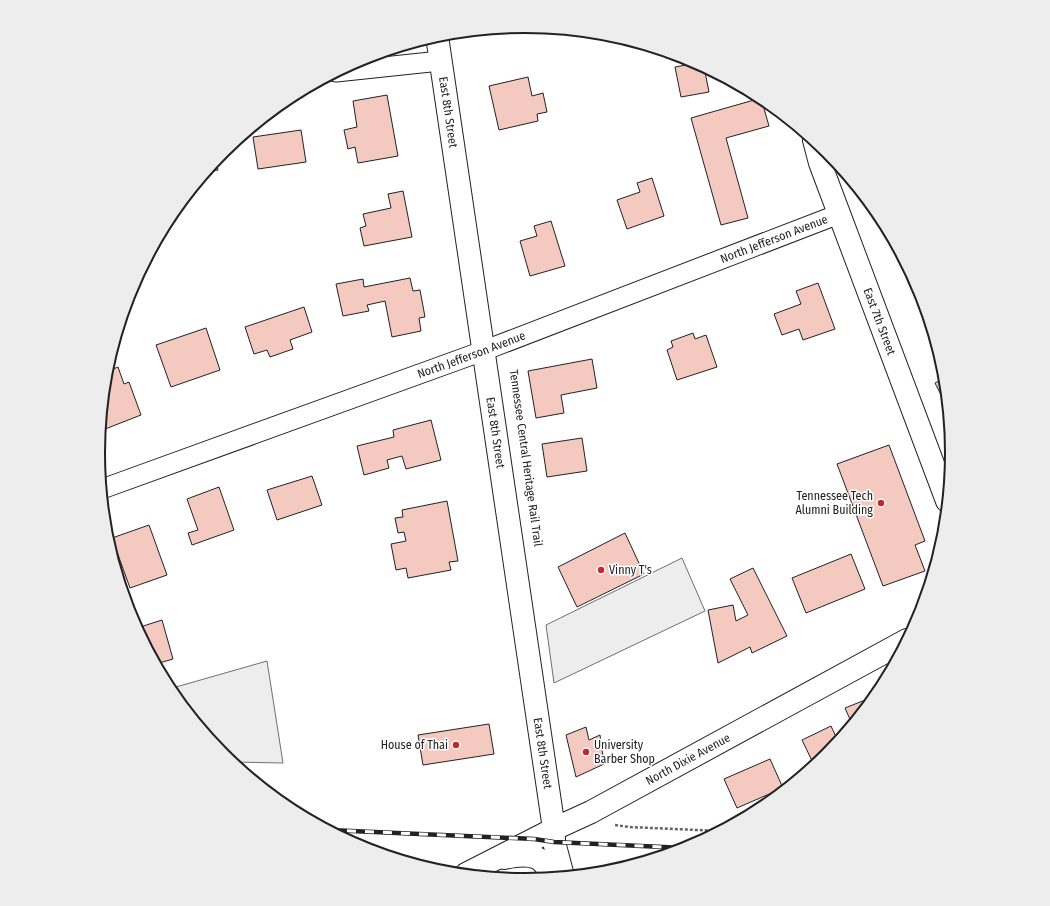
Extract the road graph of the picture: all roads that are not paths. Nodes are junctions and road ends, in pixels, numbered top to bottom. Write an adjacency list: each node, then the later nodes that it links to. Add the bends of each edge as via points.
1 (438, 42): 2 (street, East 8th Street)
2 (440, 61): 3 (street); 6 (street, East 8th Street)
3 (352, 70)
4 (826, 160): 5 (street, East 7th Street)
5 (839, 214): 6 (street, North Jefferson Avenue); 8 (street, East 7th Street)
6 (483, 351): 7 (street, North Jefferson Avenue); 10 (street, East 8th Street)
7 (107, 487)
8 (943, 490)
9 (899, 644): 10 (street, North Dixie Avenue, via 591,812)
10 (554, 829): 11 (street, North Dixie Avenue); 13 (street, East 8th Street, via 554,842)
11 (490, 862): 12 (street, North Dixie Avenue); 14 (street, via 512,856 536,858)
12 (475, 870)
13 (562, 871)
14 (550, 872)

